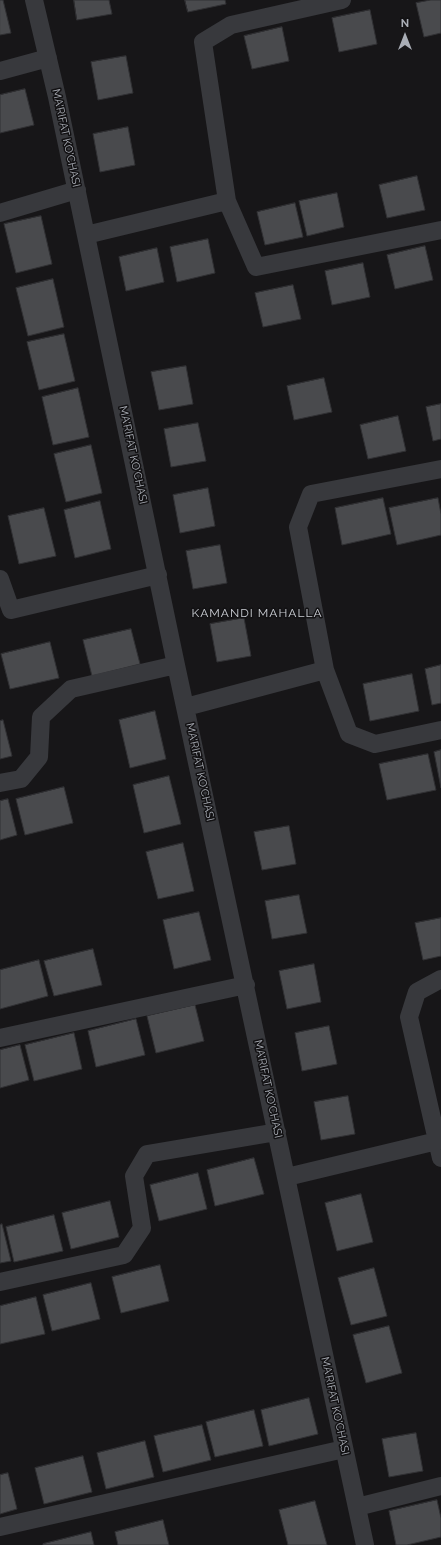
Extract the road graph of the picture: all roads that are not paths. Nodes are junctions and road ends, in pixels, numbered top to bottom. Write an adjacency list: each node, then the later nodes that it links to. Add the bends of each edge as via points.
1 (34, 0): 3 (street, MA'RIFAT KO'CHASI)
2 (342, 0): 6 (street, via 231,25 203,42)
3 (48, 58): 4 (street); 5 (street, MA'RIFAT KO'CHASI)
4 (0, 71)
5 (77, 190): 7 (street); 9 (street, MA'RIFAT KO'CHASI)
6 (227, 201): 8 (street, via 256,267); 9 (street)
7 (0, 214)
8 (441, 230)
9 (86, 235): 11 (street, MA'RIFAT KO'CHASI)
10 (441, 469): 14 (street, via 311,494 298,526)
11 (158, 575): 12 (street, via 11,610); 13 (street, MA'RIFAT KO'CHASI)
12 (0, 579)
13 (176, 665): 15 (street, MA'RIFAT KO'CHASI); 17 (street, via 71,690 42,717 39,757 21,779)
14 (325, 670): 15 (street); 16 (street, via 350,734 375,744)
15 (186, 707): 19 (street, MA'RIFAT KO'CHASI)
16 (441, 730)
17 (0, 783)
18 (441, 979): 22 (street, via 417,992 409,1017)
19 (246, 985): 20 (street); 21 (street, MA'RIFAT KO'CHASI)
20 (0, 1038)
21 (277, 1132): 23 (street, MA'RIFAT KO'CHASI); 24 (street, via 147,1154 134,1176 142,1228 124,1255)
22 (439, 1150): 23 (street)
23 (286, 1177): 25 (street, MA'RIFAT KO'CHASI)
24 (0, 1282)
25 (344, 1449): 27 (street, MA'RIFAT KO'CHASI); 28 (street)
26 (441, 1486): 27 (street)
27 (357, 1507): 29 (street, MA'RIFAT KO'CHASI)
28 (0, 1527)
29 (365, 1545)

